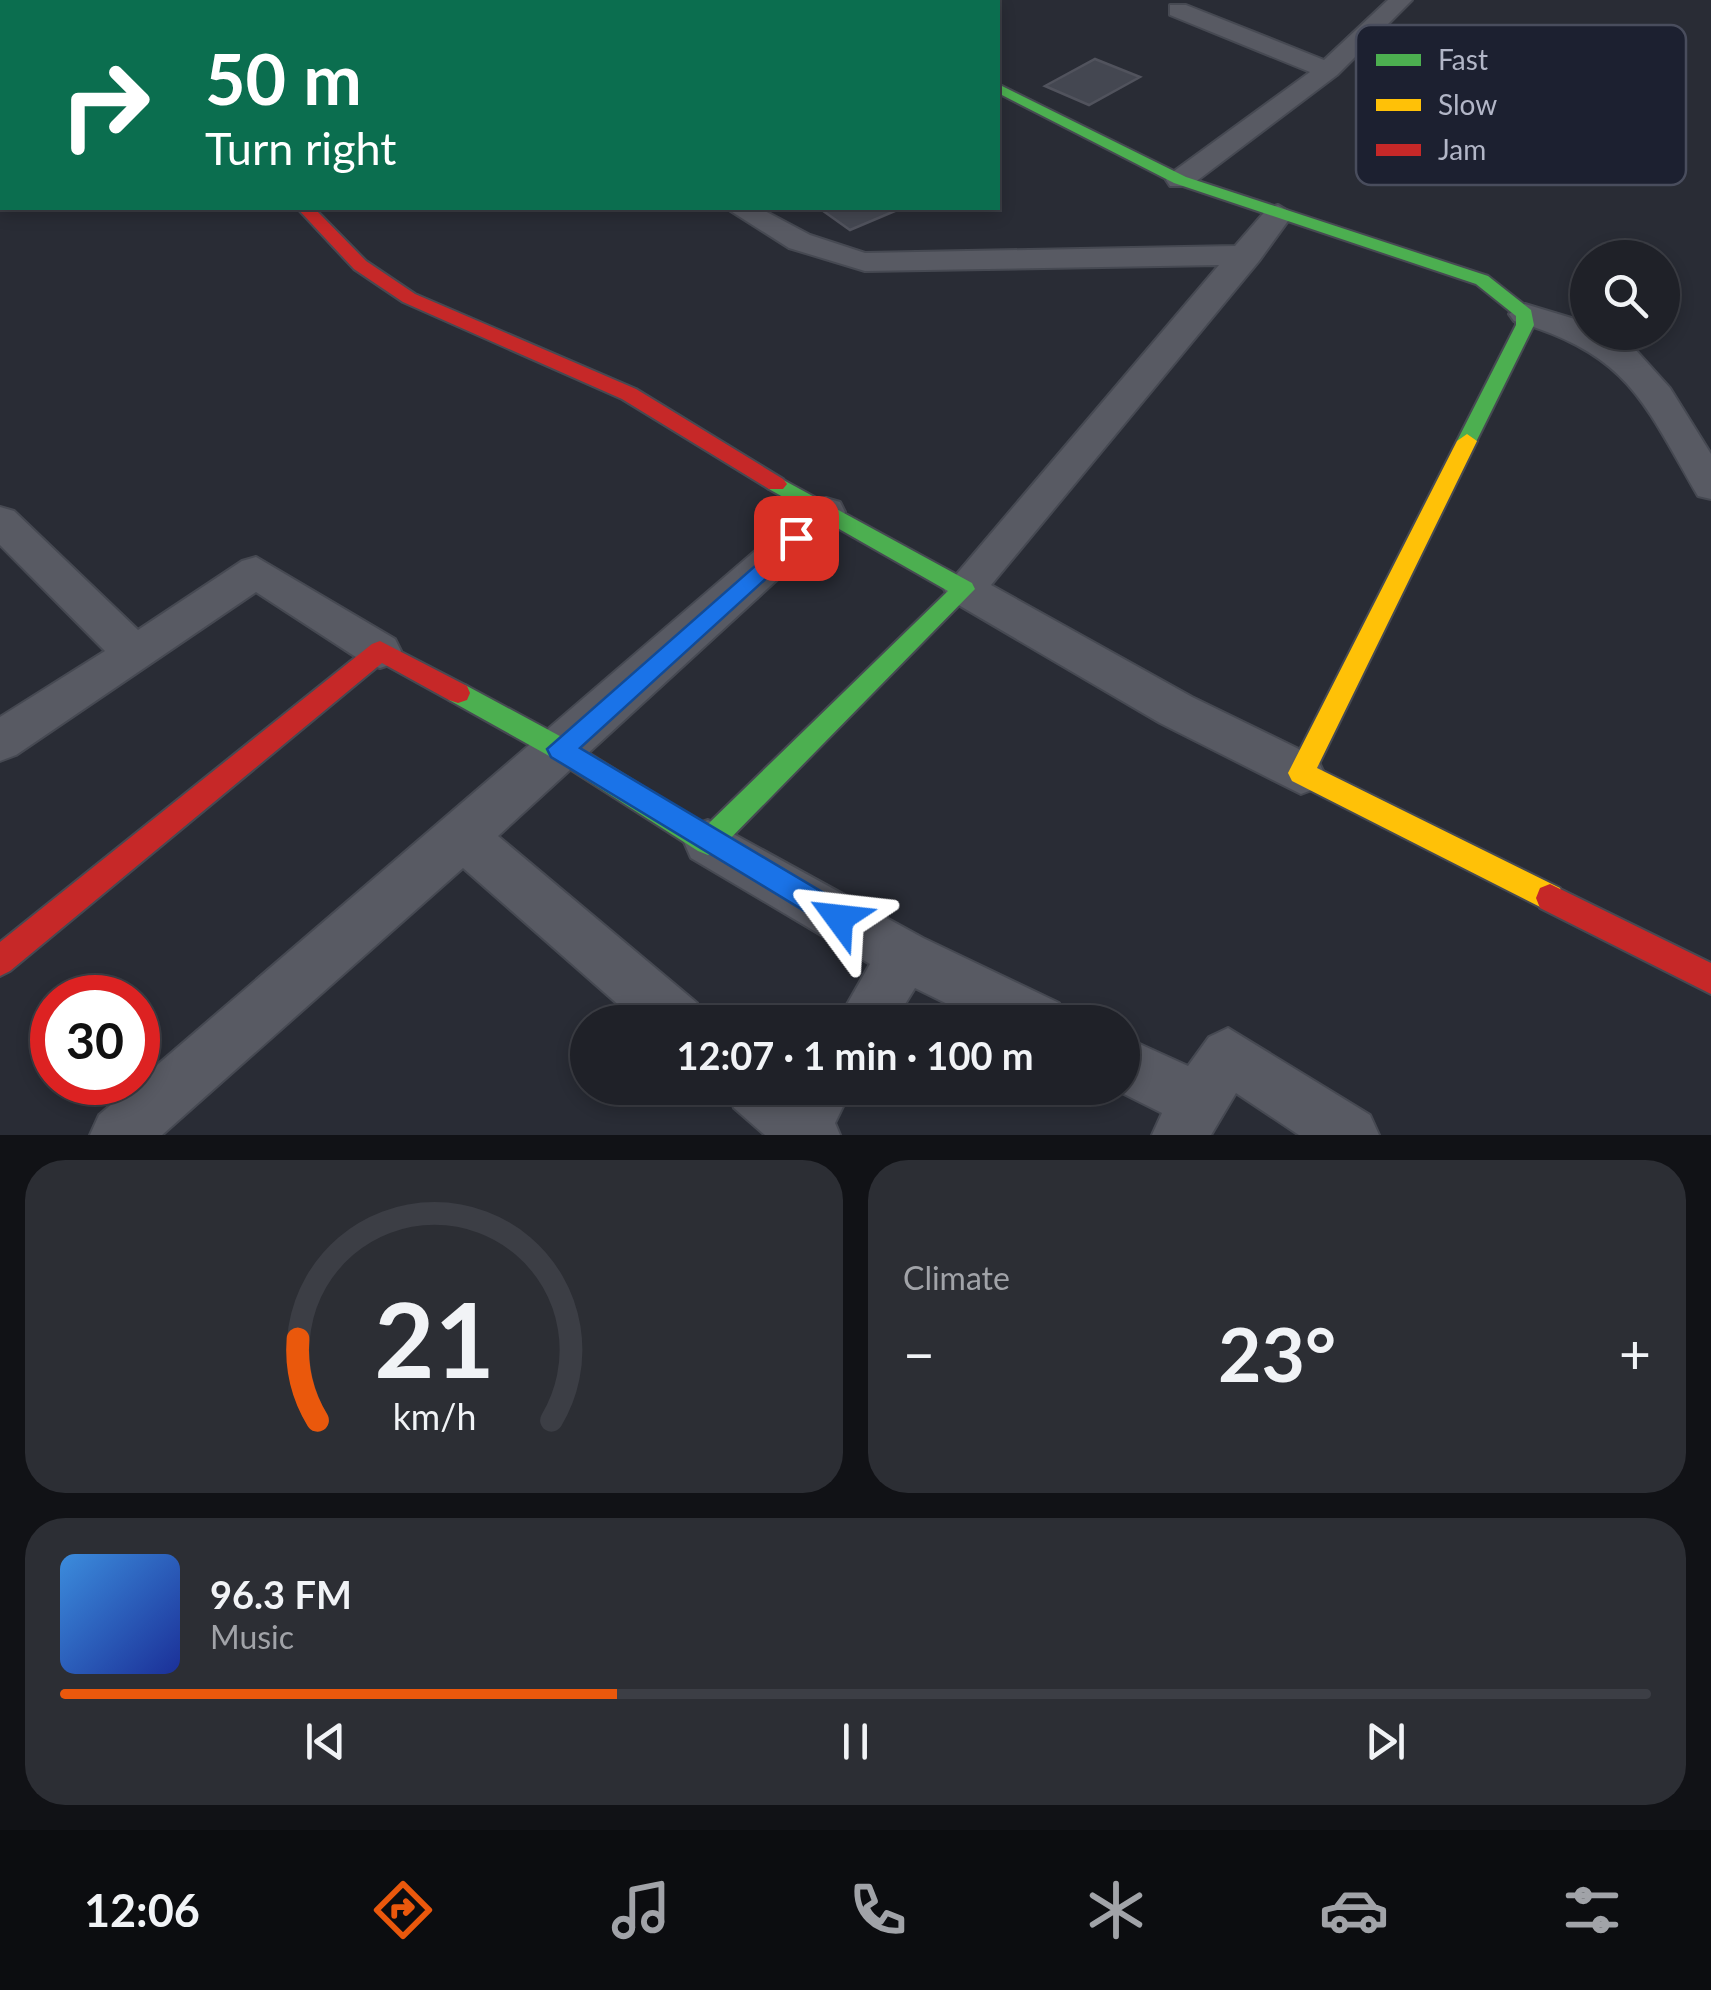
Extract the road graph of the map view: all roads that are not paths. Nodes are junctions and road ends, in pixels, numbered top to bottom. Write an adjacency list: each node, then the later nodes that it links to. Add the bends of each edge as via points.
1 (1153, 0): 3 (street)
2 (1401, 0): 4 (street)
3 (1187, 5): 6 (street)
4 (1375, 25)
5 (1356, 43): 6 (street)
6 (1328, 70): 9 (street)
7 (1000, 89): 9 (street)
8 (1000, 113): 12 (street, via 1106,169)
9 (1180, 180): 12 (street)
10 (306, 210): 15 (street, via 360,265 409,298 629,394)
11 (743, 210): 12 (street, via 791,240 865,262)
12 (1264, 233): 13 (street, via 1482,280); 17 (street)
13 (1516, 308): 14 (street, via 1603,340 1642,370); 22 (street, via 1525,326)
14 (1711, 486)
15 (826, 512): 17 (street); 21 (street)
16 (0, 521): 19 (street)
17 (964, 589): 22 (street); 24 (street)
18 (380, 651): 19 (street, via 256,572); 21 (street); 26 (street)
19 (135, 654): 20 (street)
20 (0, 742)
21 (560, 749): 23 (street); 24 (street)
22 (1301, 773): 27 (street)
23 (463, 838): 28 (street); 35 (street)
24 (708, 842): 25 (street)
25 (905, 956): 29 (street); 30 (street)
26 (0, 961)
27 (1709, 967)
28 (658, 1005)
29 (875, 1005)
30 (1005, 1005)
31 (1140, 1078): 33 (street)
32 (781, 1105): 34 (street)
33 (1189, 1118): 36 (street, via 1228,1056)
34 (807, 1121)
35 (120, 1135)
36 (1350, 1135)

